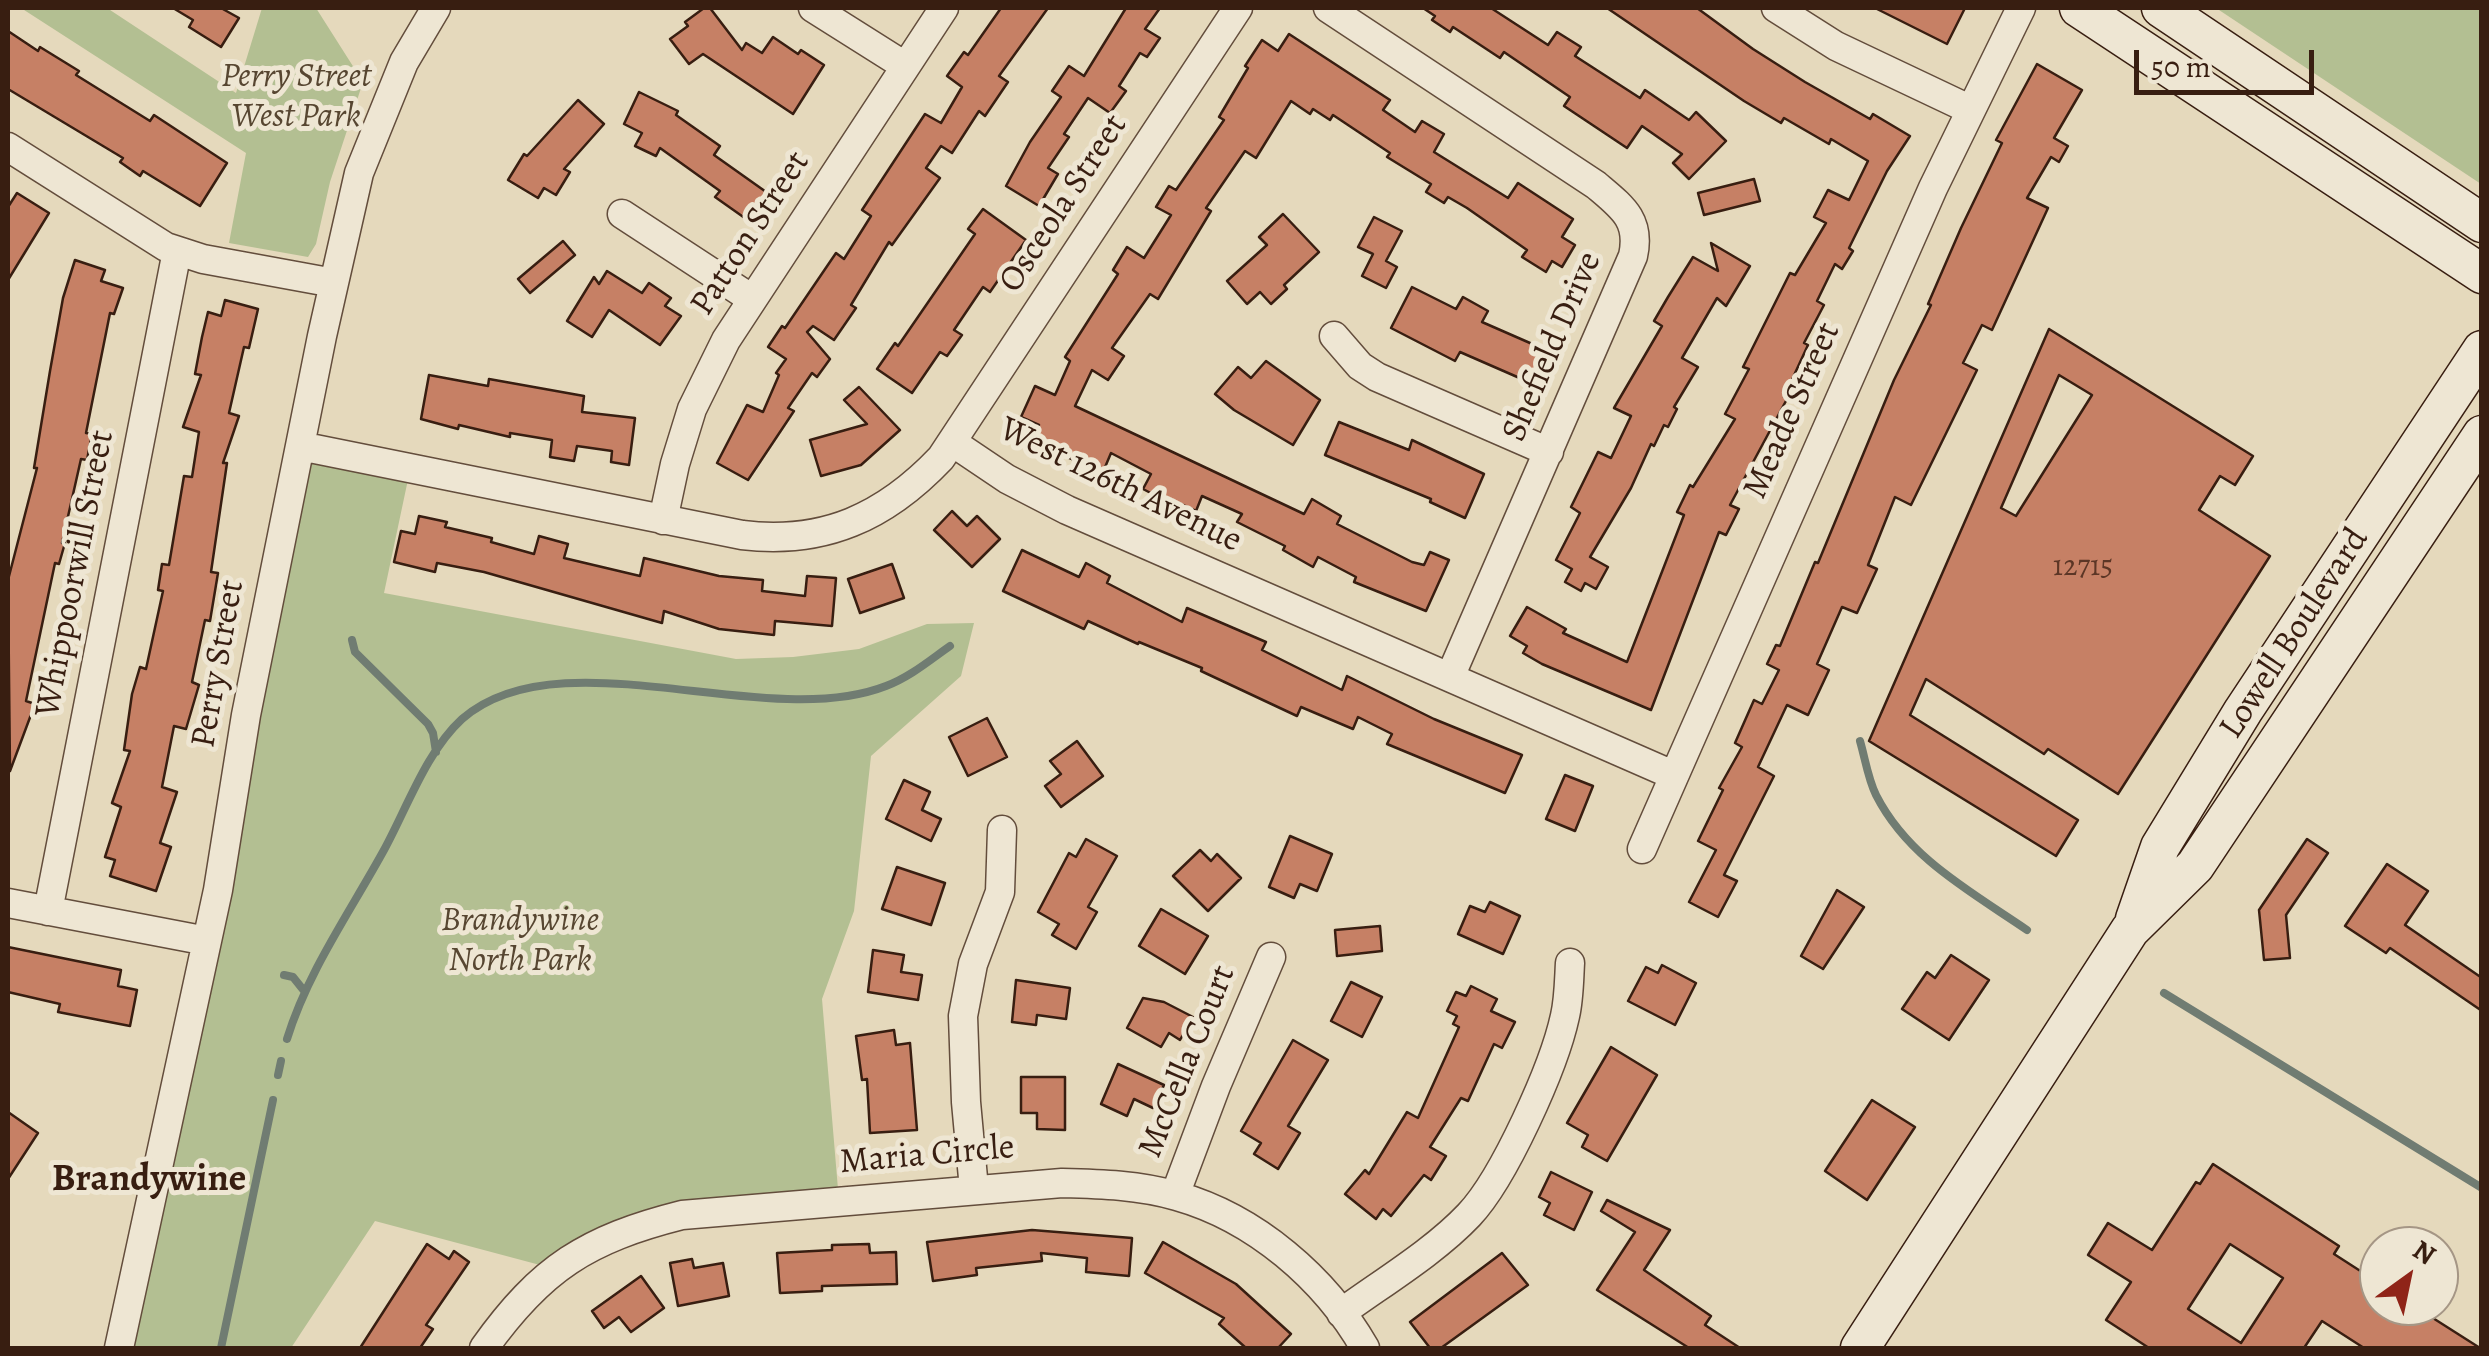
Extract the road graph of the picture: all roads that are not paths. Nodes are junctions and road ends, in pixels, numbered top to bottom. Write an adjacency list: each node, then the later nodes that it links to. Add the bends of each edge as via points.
1 (436, 8): 17 (street, Perry Street, via 404,62 359,173)
2 (813, 8): 10 (street)
3 (944, 8): 10 (street, Patton Street)
4 (1238, 8): 22 (street, Osceola Street)
5 (1328, 8): 24 (street, Shefield Drive, via 1596,185 1647,226)
6 (1776, 8): 11 (street, via 1836,46)
7 (2020, 8): 11 (street, Meade Street)
8 (2080, 8): 16 (main road)
9 (2161, 8): 14 (main road)
10 (905, 66): 18 (street, Patton Street)
11 (1969, 109): 29 (street, Meade Street)
12 (8, 147): 15 (street)
13 (622, 214): 18 (street)
14 (2482, 223)
15 (177, 251): 17 (street); 33 (street, Whippoorwill Street)
16 (2482, 274)
17 (334, 283): 23 (street, Perry Street)
18 (752, 300): 25 (street, Patton Street, via 692,408)
19 (1334, 336): 24 (street, via 1377,377)
20 (2482, 350): 26 (main road, Lowell Boulevard)
21 (2482, 434): 28 (main road, Lowell Boulevard)
22 (952, 442): 25 (street, West 126th Avenue, via 886,506 829,532 773,539); 27 (street, West 126th Avenue, via 1067,510)
23 (300, 446): 25 (street, West 126th Avenue); 35 (street, Perry Street)
24 (1548, 452): 27 (street, Shefield Drive)
25 (663, 520)
26 (2334, 573): 28 (main road, via 2347,600 2291,685); 34 (main road, Lowell Boulevard, via 2160,848)
27 (1450, 677): 29 (street, West 126th Avenue)
28 (2277, 746): 34 (main road, Lowell Boulevard, via 2195,866)
29 (1673, 775): 31 (street, Meade Street)
30 (1002, 830): 38 (street, via 1000,892 973,964 963,1016)
31 (1642, 849)
32 (8, 903): 33 (street)
33 (48, 911): 35 (street)
34 (2130, 930): 44 (main road, Lowell Boulevard)
35 (207, 941): 41 (street, Perry Street)
36 (1271, 957): 39 (street, McCella Court)
37 (1570, 963): 40 (street, via 1566,1016 1489,1190 1450,1232)
38 (974, 1189): 39 (street, Maria Circle, via 1118,1184); 42 (street, Maria Circle, via 682,1214 640,1225 571,1257 538,1284)
39 (1176, 1195): 40 (street, Maria Circle, via 1267,1240)
40 (1341, 1313): 43 (street, Maria Circle)
41 (120, 1348)
42 (484, 1348)
43 (1364, 1348)
44 (1860, 1348)

